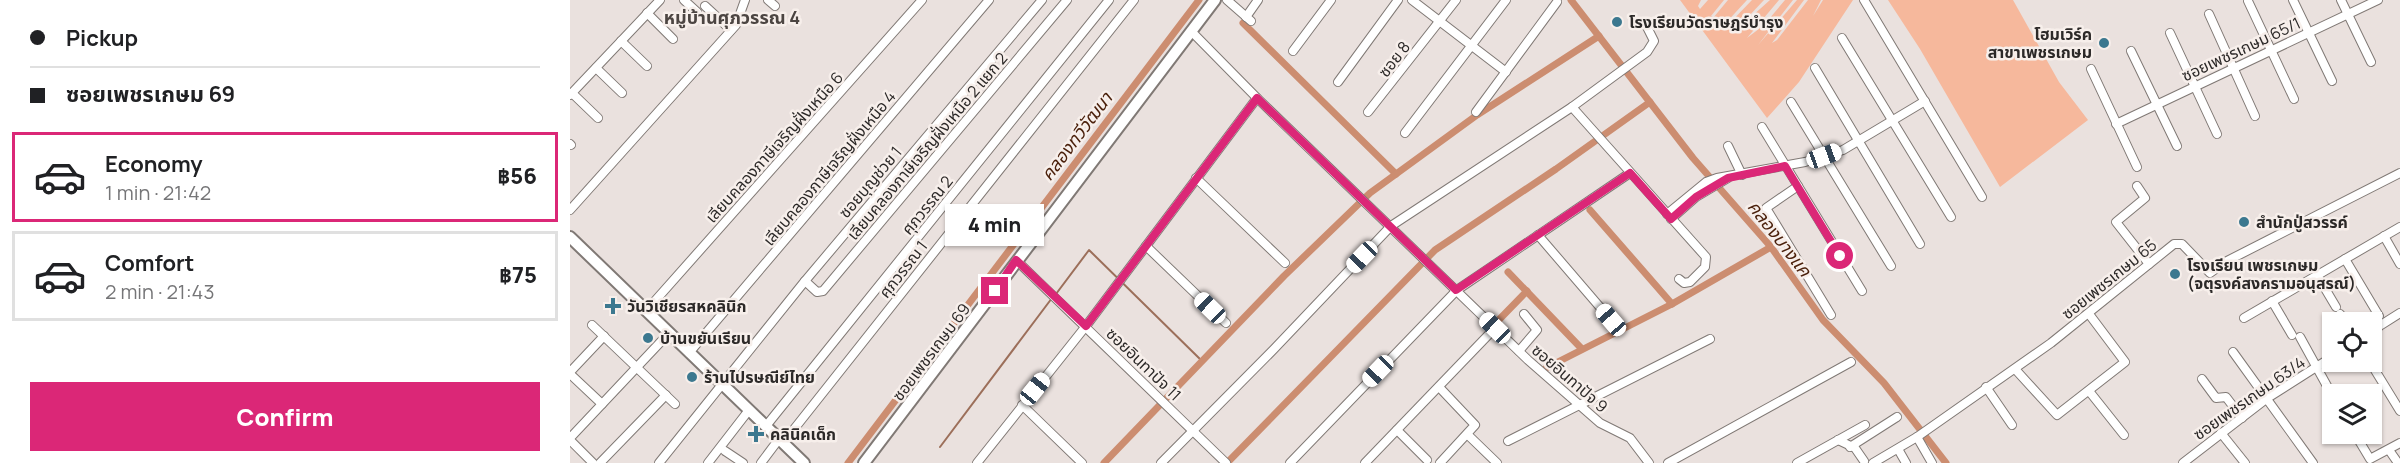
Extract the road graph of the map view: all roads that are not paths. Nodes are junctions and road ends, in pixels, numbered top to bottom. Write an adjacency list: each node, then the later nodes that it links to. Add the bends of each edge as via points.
1 (660, 0): 28 (street)
2 (684, 0): 27 (street)
3 (745, 0): 33 (street)
4 (768, 0): 26 (street)
5 (922, 0): 106 (street, เลียบคลองภาษีเจริญฝั่งเหนือ 6)
6 (989, 0): 125 (street, เลียบคลองภาษีเจริญฝั่งเหนือ 4)
7 (1042, 0): 102 (street, ซอยบุญช่วย 1)
8 (1067, 0): 102 (street, เลียบคลองภาษีเจริญฝั่งเหนือ 2 แยก 2, via 823,291 817,292)
9 (1109, 0): 151 (street, ศุภวรรณ 2)
10 (1134, 0): 160 (street, ศุภวรรณ 1)
11 (1215, 0): 34 (main road, ซอยเพชรเกษม 69)
12 (1227, 0): 13 (street, via 1248,19)
13 (1258, 0)
14 (1331, 0): 42 (street)
15 (1398, 0): 52 (street)
16 (1412, 0): 31 (street)
17 (1456, 0): 31 (street, ซอย 8)
18 (1506, 0): 40 (street)
19 (1864, 0): 58 (street)
20 (2293, 0): 36 (street)
21 (2341, 0): 30 (street)
22 (2378, 0): 30 (street, ซอยเพชรเกษม 65/1)
23 (2248, 1): 41 (street)
24 (1557, 2): 50 (street)
25 (705, 6): 33 (street)
26 (775, 6)
27 (697, 12)
28 (647, 13): 38 (street); 39 (street)
29 (2209, 14): 49 (street)
30 (2348, 15): 36 (street, ซอยเพชรเกษม 65/1); 44 (street)
31 (1440, 22): 40 (street); 62 (street, ซอย 8)
32 (1645, 23): 61 (street, via 1654,41 1647,52)
33 (731, 30): 84 (street)
34 (1191, 31): 56 (street, ซอยอินทาปัจ 9); 95 (main road, ซอยเพชรเกษม 69)
35 (2170, 33): 53 (street)
36 (2310, 33): 41 (street, ซอยเพชรเกษม 65/1); 51 (street)
37 (1842, 38): 66 (street)
38 (673, 39)
39 (621, 40): 45 (street); 46 (street)
40 (1473, 46): 50 (street); 69 (street)
41 (2272, 50): 49 (street, ซอยเพชรเกษม 65/1); 57 (street)
42 (1293, 51)
43 (2131, 51): 60 (street)
44 (2371, 62)
45 (647, 66)
46 (596, 68): 54 (street); 55 (street)
47 (1815, 68): 71 (street)
48 (2091, 69): 67 (street)
49 (2232, 69): 53 (street, ซอยเพชรเกษม 65/1); 64 (street)
50 (1506, 72): 63 (street)
51 (2332, 81)
52 (1338, 82)
53 (2194, 86): 60 (street, ซอยเพชรเกษม 65/1); 70 (street)
54 (622, 93)
55 (571, 94): 65 (street)
56 (1257, 98): 80 (street); 87 (street, ซอยอินทาปัจ 9)
57 (2294, 99)
58 (1925, 101): 66 (street); 83 (street)
59 (1791, 102): 74 (street)
60 (2156, 104): 67 (street, ซอยเพชรเกษม 65/1); 73 (street)
61 (1572, 107): 77 (street); 87 (street)
62 (1368, 112)
63 (1476, 112)
64 (2255, 116)
65 (598, 118)
66 (1892, 121): 71 (street); 86 (street)
67 (2116, 124): 76 (street)
68 (1762, 127): 75 (street)
69 (1405, 133)
70 (2217, 134)
71 (1860, 141): 74 (street); 92 (street)
72 (1728, 146): 79 (street)
73 (2177, 146)
74 (1824, 156): 75 (street); 99 (street)
75 (1785, 166): 79 (street); 81 (street)
76 (2137, 167)
77 (1630, 173): 85 (street); 89 (street)
78 (2400, 173): 97 (street, ซอยเพชรเกษม 65, via 2210,273 2181,243 2174,244)
79 (1742, 175): 85 (street, via 1708,186)
80 (1196, 178): 93 (street); 96 (street)
81 (1798, 186): 104 (street); 111 (street, via 1766,208)
82 (2137, 186): 97 (street, via 2145,198 2116,222)
83 (1982, 197)
84 (570, 210)
85 (1669, 216): 101 (street, via 1707,261 1690,282)
86 (1951, 218)
87 (1391, 226): 103 (street, ซอยอินทาปัจ 9); 152 (street)
88 (2400, 226): 90 (street)
89 (1538, 235): 103 (street); 114 (street)
90 (2384, 236): 94 (street); 98 (street)
91 (570, 237): 106 (main road)
92 (1920, 244)
93 (1146, 246): 115 (street); 118 (street)
94 (2345, 259): 100 (street); 108 (street)
95 (1016, 260): 118 (street, ซอยอินทาปัจ 11); 179 (main road, ซอยเพชรเกษม 69)
96 (1285, 263)
97 (2149, 264): 110 (street, ซอยเพชรเกษม 65)
98 (2400, 264)
99 (1891, 266)
100 (2317, 275): 105 (street); 107 (street)
101 (1679, 279)
102 (805, 281): 134 (street, ซอยบุญช่วย 1)
103 (1456, 290): 119 (street, ซอยอินทาปัจ 9); 183 (street)
104 (1862, 291)
105 (2272, 301): 113 (street); 129 (street)
106 (646, 311): 120 (main road)
107 (2339, 312)
108 (2377, 312)
109 (1524, 314): 123 (street, via 1537,330)
110 (2089, 314): 130 (street, ซอยเพชรเกษม 65); 138 (street, via 2125,362)
111 (1831, 315)
112 (2399, 316): 117 (street)
113 (2244, 318)
114 (1611, 320)
115 (1226, 323)
116 (592, 325): 121 (street)
117 (2382, 325)
118 (1086, 326): 143 (street); 152 (street, ซอยอินทาปัจ 11)
119 (1495, 328): 123 (street, ซอยอินทาปัจ 9); 136 (street)
120 (669, 333): 125 (main road); 128 (street)
121 (604, 336): 128 (street); 132 (street)
122 (1710, 339): 144 (street)
123 (1519, 351): 144 (street, ซอยอินทาปัจ 9)
124 (2233, 352): 140 (street)
125 (689, 353): 134 (main road)
126 (1851, 362): 188 (street)
127 (2322, 364): 129 (street, ซอยเพชรเกษม 63/4)
128 (637, 367): 139 (street); 141 (street)
129 (2317, 367): 135 (street); 140 (street, ซอยเพชรเกษม 63/4)
130 (2015, 369): 137 (street, ซอยเพชรเกษม 65); 138 (street, via 2054,415)
131 (2376, 372): 146 (street)
132 (570, 373): 141 (street)
133 (2202, 379): 148 (street, via 2216,398 2226,397)
134 (721, 384): 145 (main road); 174 (street, ซอยบุญช่วย 1)
135 (2326, 384)
136 (1439, 387): 153 (street); 155 (street, via 1474,423)
137 (1986, 387): 150 (street); 157 (street, ซอยเพชรเกษม 65)
138 (2089, 391): 156 (street)
139 (666, 395): 142 (street); 173 (street)
140 (2266, 399): 148 (street, ซอยเพชรเกษม 63/4); 194 (street)
141 (602, 404): 158 (street)
142 (675, 404)
143 (1022, 405): 180 (street); 181 (street)
144 (1579, 405): 161 (street); 187 (street, ซอยอินทาปัจ 9, via 1600,423 1630,438)
145 (748, 410): 151 (main road); 175 (street)
146 (2400, 411)
147 (1897, 417): 164 (street)
148 (2242, 418): 154 (street, ซอยเพชรเกษม 63/4)
149 (1865, 425): 159 (street)
150 (2012, 425)
151 (766, 426): 160 (main road)
152 (1192, 430): 169 (street, ซอยอินทาปัจ 11); 182 (street)
153 (1397, 430): 168 (street); 184 (street)
154 (2221, 433): 192 (street, ซอยเพชรเกษม 63/4); 193 (street)
155 (1468, 435): 185 (street); 186 (street)
156 (2124, 435)
157 (1917, 437): 165 (street, ซอยเพชรเกษม 65); 191 (street)
158 (570, 439): 172 (street)
159 (1838, 440): 164 (street); 189 (street)
160 (781, 441): 177 (street, ศุภวรรณ 1); 178 (main road)
161 (1508, 441)
162 (2400, 443): 167 (street)
163 (2361, 444): 167 (street, via 2370,459)
164 (1850, 447): 170 (street)
165 (1898, 449): 171 (street, ซอยเพชรเกษม 65); 190 (street)
166 (725, 450): 176 (street)
167 (2389, 450): 195 (street)
168 (1427, 460)
169 (1224, 461)
170 (1864, 461)
171 (1877, 462)
172 (593, 463)
173 (600, 463)
174 (659, 463)
175 (708, 463)
176 (742, 463)
177 (761, 463)
178 (804, 463)
179 (864, 463)
180 (977, 463)
181 (1082, 463)
182 (1161, 463)
183 (1290, 463)
184 (1365, 463)
185 (1440, 463)
186 (1497, 463)
187 (1649, 463)
188 (1668, 463)
189 (1797, 463)
190 (1906, 463)
191 (1932, 463)
192 (2183, 463)
193 (2245, 463)
194 (2313, 463)
195 (2398, 463)

